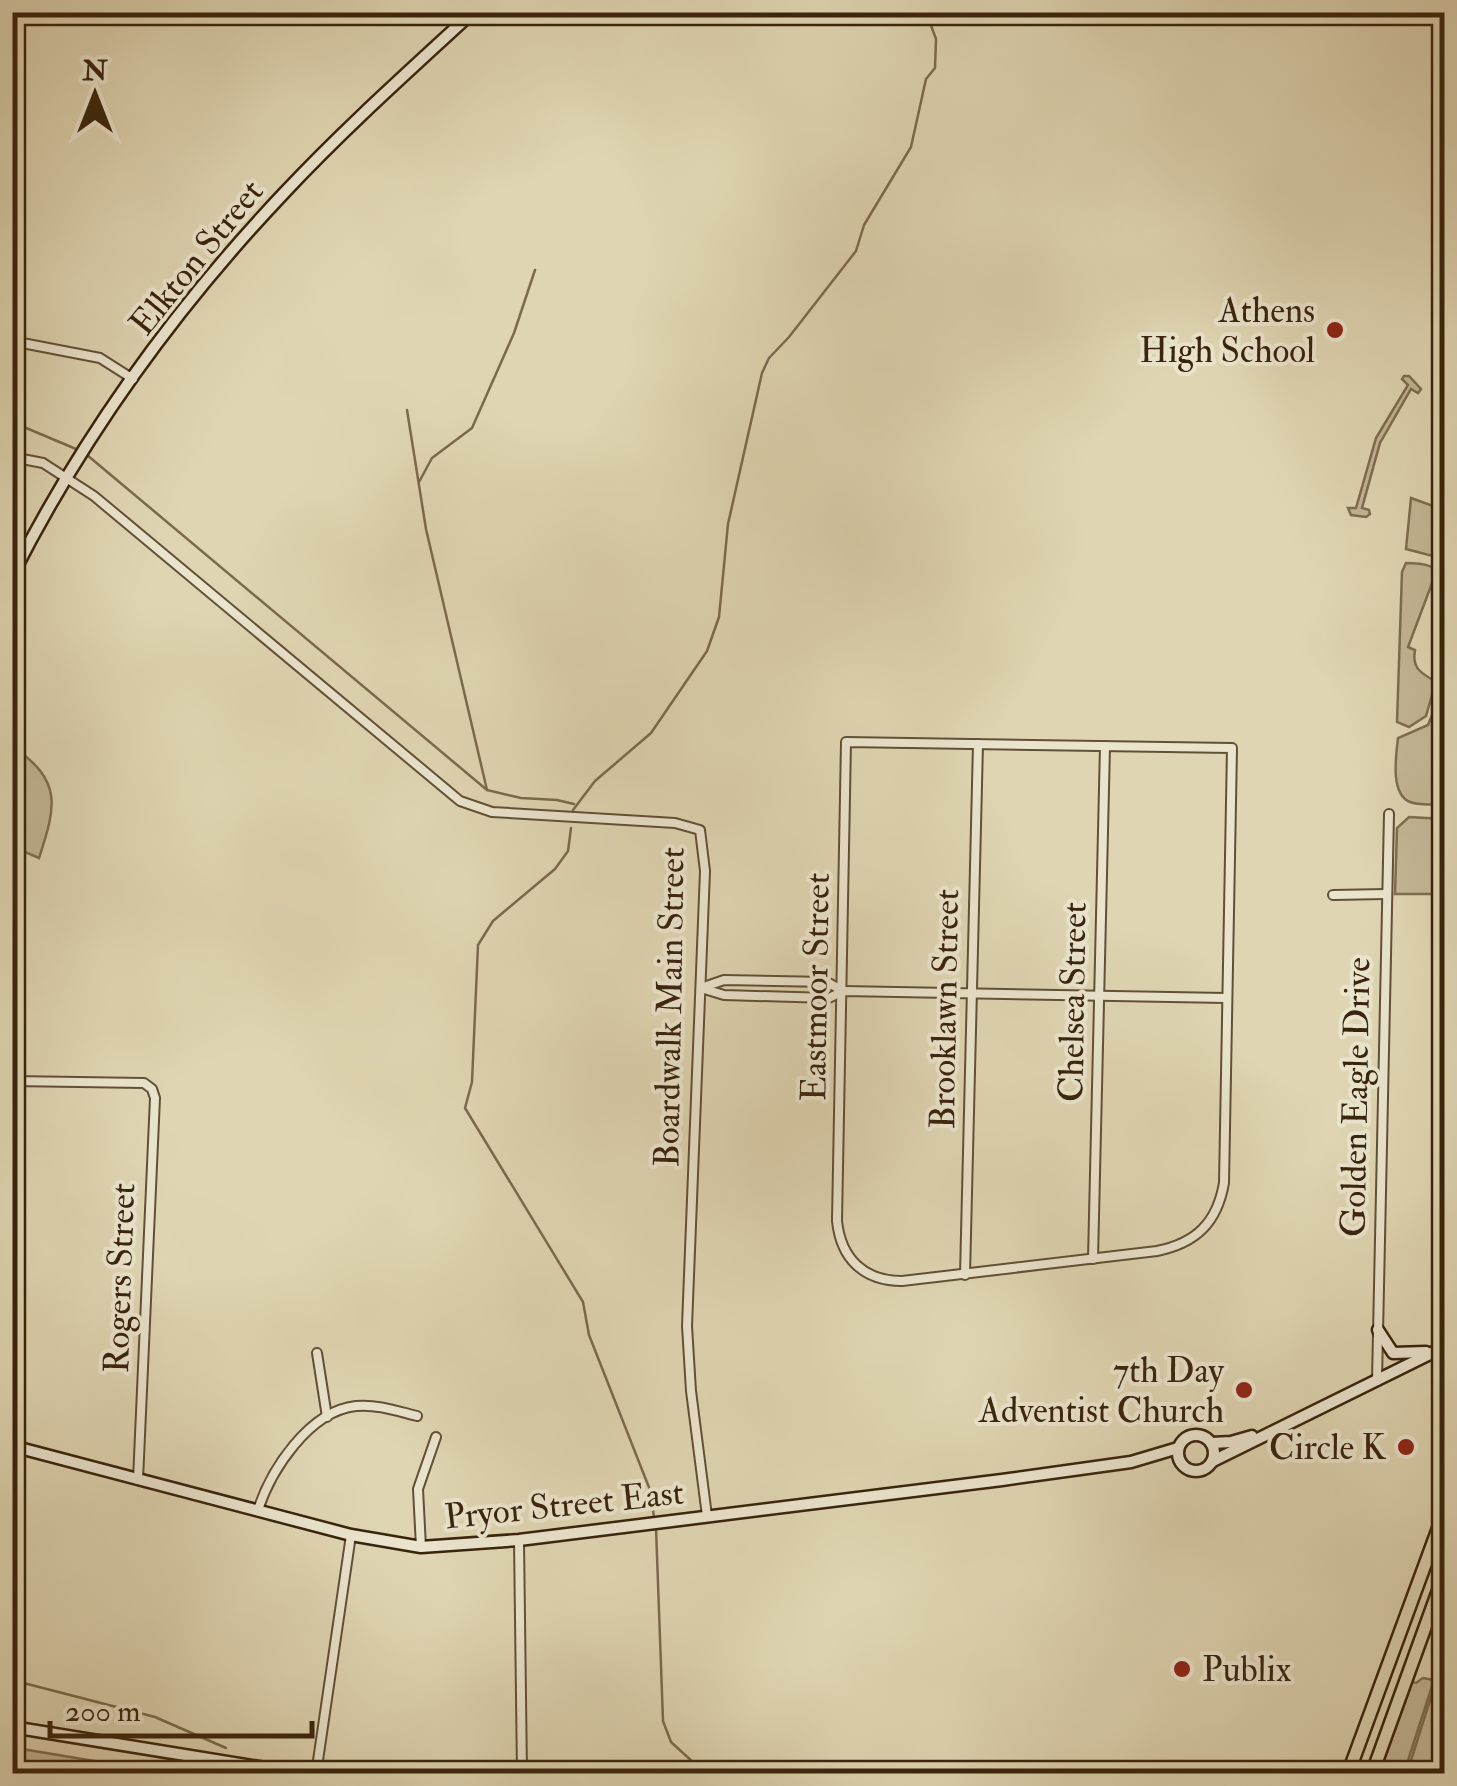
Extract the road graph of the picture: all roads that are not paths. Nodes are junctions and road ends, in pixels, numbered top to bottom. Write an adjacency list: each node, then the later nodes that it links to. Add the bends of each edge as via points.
1 (473, 12): 3 (street, Elkton Street, via 286,190)
2 (12, 342): 3 (street, via 100,358)
3 (133, 378): 5 (street, Elkton Street)
4 (12, 457): 5 (street, via 42,462)
5 (66, 477): 6 (street, Elkton Street); 12 (street, Boardwalk Main Street, via 460,801 492,812 700,830)
6 (12, 576)
7 (978, 744): 8 (street, Eastmoor Street); 13 (street, Eastmoor Street, via 846,742); 14 (street, Brooklawn Street)
8 (1105, 746): 15 (street, Chelsea Street); 16 (street, Eastmoor Street, via 1232,748)
9 (1388, 814): 11 (street, Golden Eagle Drive)
10 (1333, 894): 11 (street)
11 (1386, 894): 20 (street, Golden Eagle Drive)
12 (701, 988): 13 (street, via 724,995 829,998); 13 (street, via 724,980 827,982); 37 (street, Boardwalk Main Street, via 687,1326)
13 (842, 991): 14 (street); 19 (street, Eastmoor Street, via 839,1240 854,1265 886,1281)
14 (972, 994): 15 (street); 19 (street, Brooklawn Street)
15 (1099, 996): 16 (street); 18 (street, Chelsea Street)
16 (1226, 998): 18 (street, Eastmoor Street, via 1224,1184 1212,1222 1174,1247)
17 (12, 1081): 34 (street, Rogers Street, via 144,1083 152,1089)
18 (1094, 1258): 19 (street, Eastmoor Street)
19 (965, 1275)
20 (1378, 1330): 21 (street, via 1393,1353); 23 (street, Golden Eagle Drive)
21 (1441, 1349): 23 (street)
22 (317, 1354): 25 (street)
23 (1377, 1381): 26 (street)
24 (418, 1416): 25 (street, via 352,1406)
25 (327, 1417): 35 (street, via 280,1462)
26 (1263, 1434): 28 (street); 31 (street)
27 (436, 1437): 40 (street, via 418,1488)
28 (1211, 1442): 30 (street, via 1193,1435); 31 (street)
29 (12, 1446): 34 (street, Pryor Street East)
30 (1178, 1448): 32 (street, Pryor Street East); 33 (street)
31 (1213, 1461): 33 (street, via 1199,1471)
32 (1131, 1462): 33 (street, Pryor Street East); 37 (street, Pryor Street East)
33 (1186, 1468)
34 (138, 1480): 35 (street, Pryor Street East)
35 (258, 1510): 38 (street, Pryor Street East)
36 (1444, 1513): 46 (main road)
37 (707, 1516): 39 (street, Pryor Street East)
38 (351, 1535): 40 (street, Pryor Street East); 44 (street)
39 (519, 1540): 40 (street, Pryor Street East); 45 (street)
40 (421, 1547)
41 (1444, 1574): 47 (main road)
42 (12, 1727): 43 (street)
43 (302, 1774)
44 (316, 1774)
45 (522, 1774)
46 (1348, 1774)
47 (1372, 1774)

